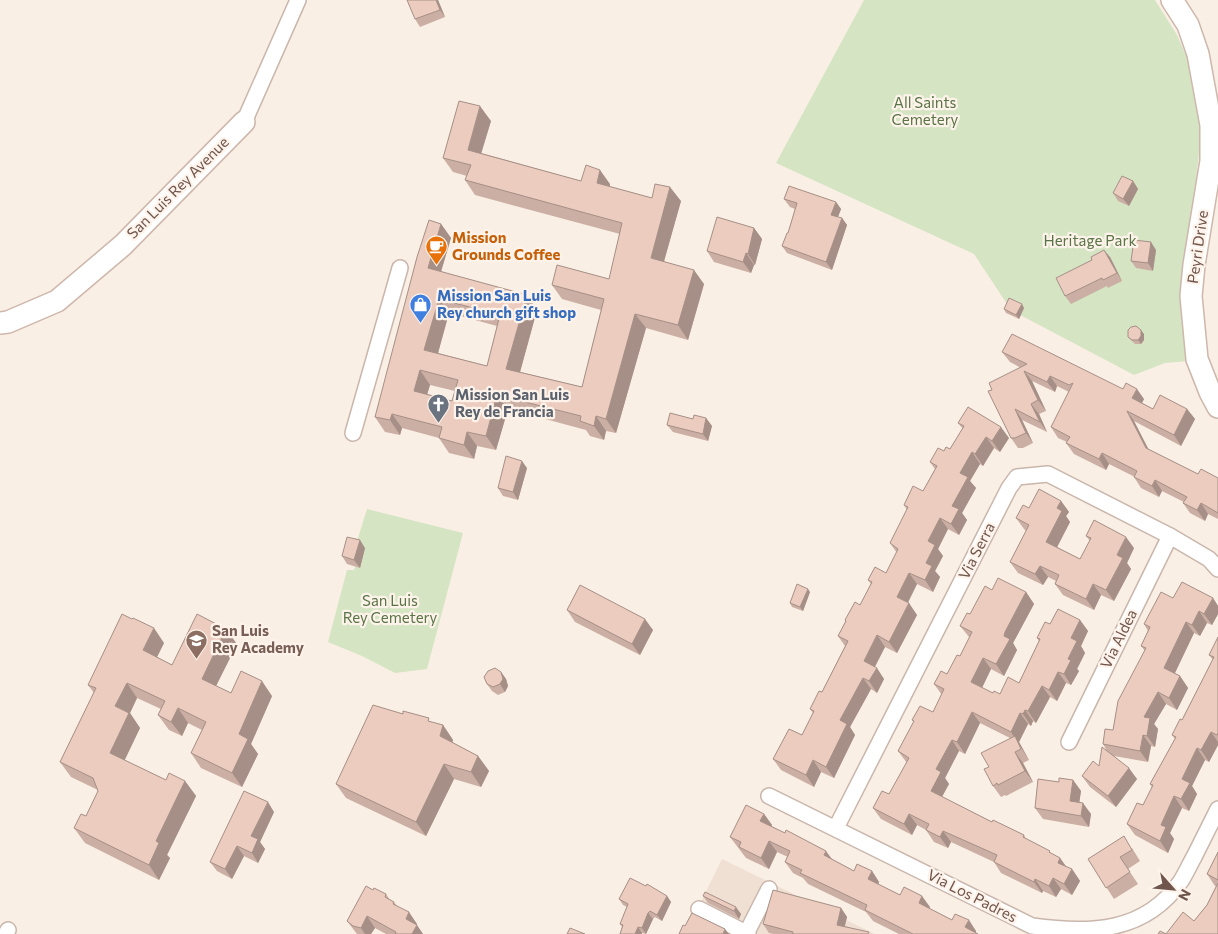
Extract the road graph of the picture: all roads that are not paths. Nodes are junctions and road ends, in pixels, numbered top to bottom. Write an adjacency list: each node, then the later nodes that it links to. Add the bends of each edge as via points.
1 (298, 0): 3 (street, San Luis Rey Avenue)
2 (1172, 0): 4 (street, Peyri Drive, via 1188,25 1198,54)
3 (244, 122): 6 (street, San Luis Rey Avenue, via 123,244 57,301 8,322)
4 (1214, 125): 7 (street, Peyri Drive, via 1191,296 1197,358)
5 (400, 268): 8 (street)
6 (0, 322)
7 (1218, 407)
8 (353, 433)
9 (1170, 536): 10 (street, Via Serra, via 1209,559); 11 (street, Via Aldea); 14 (street, Via Serra, via 1048,474 1017,477)
10 (1218, 569)
11 (1069, 742)
12 (769, 796): 14 (street, Via Los Padres)
13 (1218, 809): 14 (street, Via Los Padres, via 1182,880 1158,907 1126,925 1104,931 1057,932 1032,926)
14 (836, 828)
15 (769, 889): 17 (street)
16 (699, 909): 17 (street)
17 (747, 934)

